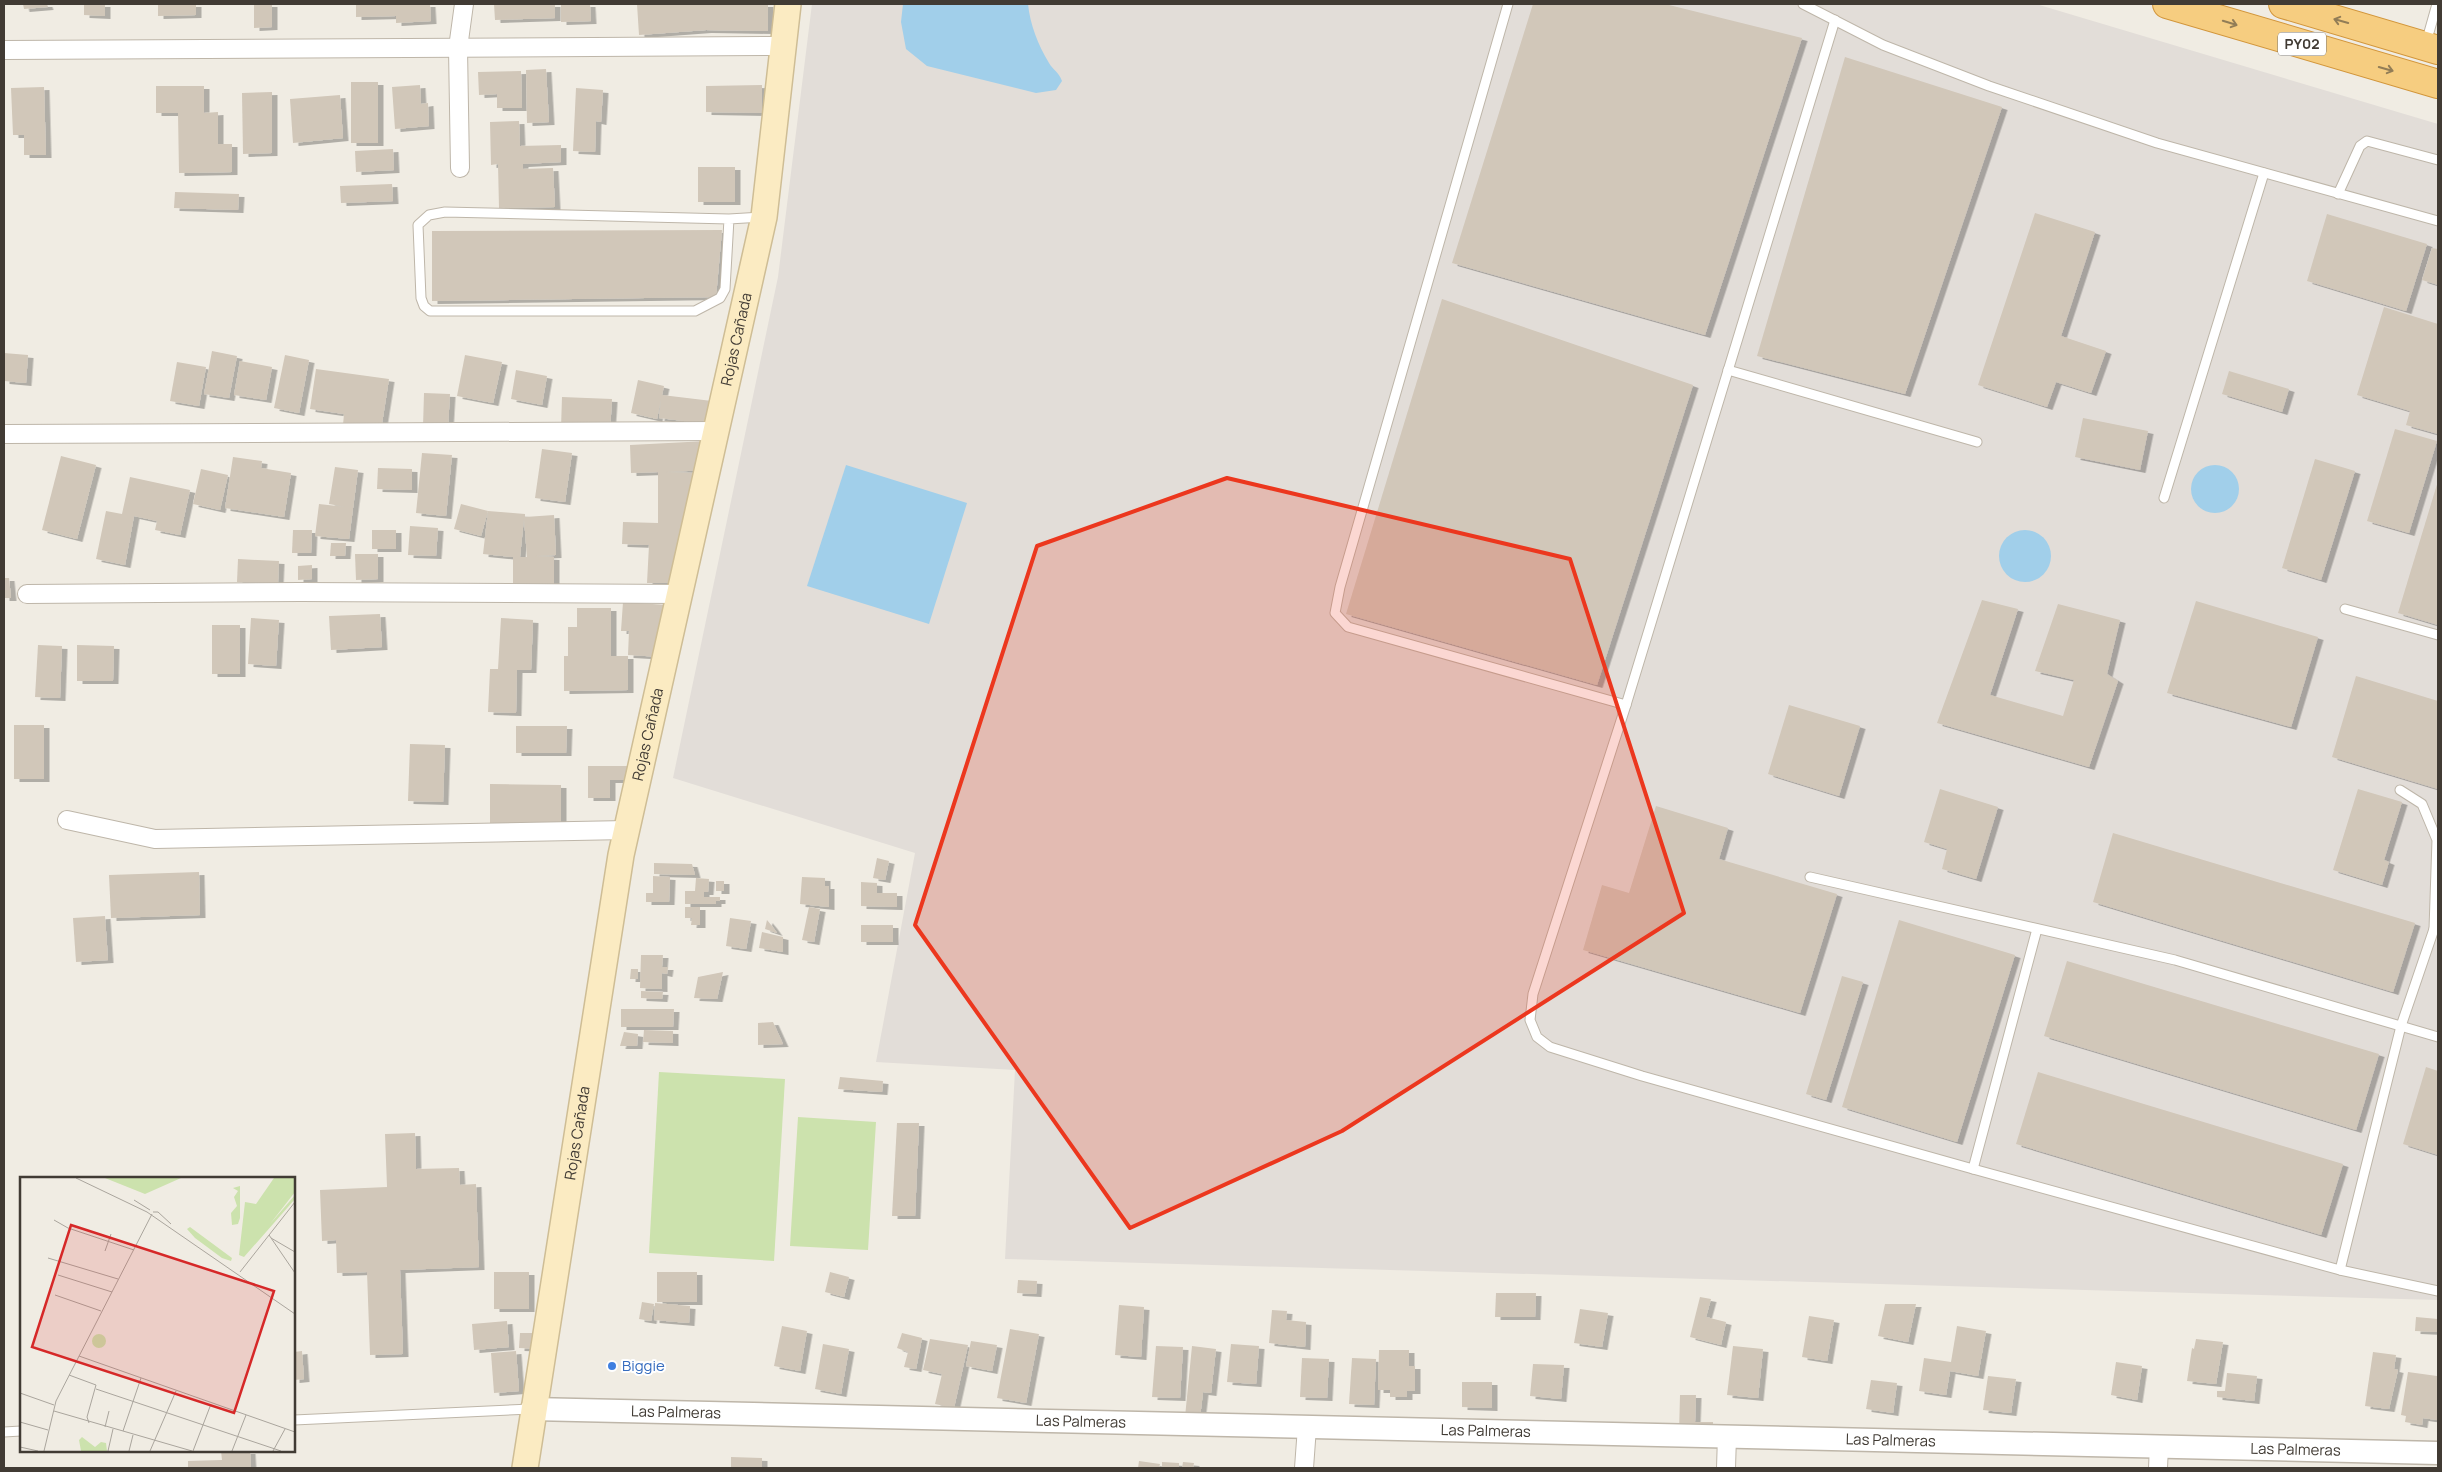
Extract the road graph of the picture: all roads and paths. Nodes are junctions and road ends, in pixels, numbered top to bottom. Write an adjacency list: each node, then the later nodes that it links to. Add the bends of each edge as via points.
1 (464, 4): 11 (street)
2 (788, 4): 10 (main road, Rojas Cañada)
3 (1508, 4): 31 (lane, via 1335,613 1348,627)
4 (1804, 4): 9 (lane)
5 (2167, 4): 8 (highway, PY02)
6 (2283, 4): 12 (highway, PY02, one-way to 6)
7 (2437, 4): 12 (lane)
8 (2192, 9): 14 (highway, PY02, one-way to 14)
9 (1835, 20): 17 (lane, via 1883,46 1989,86 2156,142); 22 (lane)
10 (784, 46): 11 (street); 19 (main road, Rojas Cañada)
11 (458, 48): 13 (street); 16 (street)
12 (2432, 48)
13 (4, 50)
14 (2438, 84)
15 (2438, 160): 18 (lane, via 2367,141 2360,146)
16 (460, 168)
17 (2264, 173): 18 (lane); 26 (lane)
18 (2338, 194): 21 (lane)
19 (764, 217): 20 (lane); 23 (main road, Rojas Cañada)
20 (729, 218): 20 (lane, via 445,212 429,215 418,225 421,298 430,311 695,311 720,298 725,289)
21 (2438, 221)
22 (1728, 370): 25 (lane); 31 (lane)
23 (718, 430): 24 (street); 28 (main road, Rojas Cañada)
24 (4, 434)
25 (1977, 442)
26 (2164, 498)
27 (27, 594): 28 (street)
28 (681, 594): 34 (main road, Rojas Cañada)
29 (2345, 609): 30 (lane)
30 (2438, 635)
31 (1626, 705): 40 (lane, via 1533,994 1530,1020 1537,1037 1550,1047 1642,1076)
32 (2400, 790): 36 (lane, via 2422,804 2436,840)
33 (67, 820): 34 (street, via 155,839)
34 (627, 830): 43 (main road, Rojas Cañada)
35 (1810, 877): 37 (lane)
36 (2436, 928): 38 (lane)
37 (2037, 929): 38 (lane, via 2175,960); 40 (lane)
38 (2401, 1026): 39 (lane); 41 (lane)
39 (2438, 1037)
40 (1973, 1169): 41 (lane)
41 (2340, 1270): 42 (lane)
42 (2438, 1291)
43 (532, 1409): 44 (lane); 45 (street, Las Palmeras); 51 (main road, Rojas Cañada)
44 (295, 1420)
45 (1307, 1427): 48 (street, Las Palmeras); 52 (street)
46 (4, 1432): 47 (lane)
47 (20, 1432)
48 (1727, 1436): 50 (street, Las Palmeras); 53 (street)
49 (2438, 1453): 50 (street, Las Palmeras)
50 (2159, 1457)
51 (525, 1468)
52 (1304, 1468)
53 (1726, 1468)

